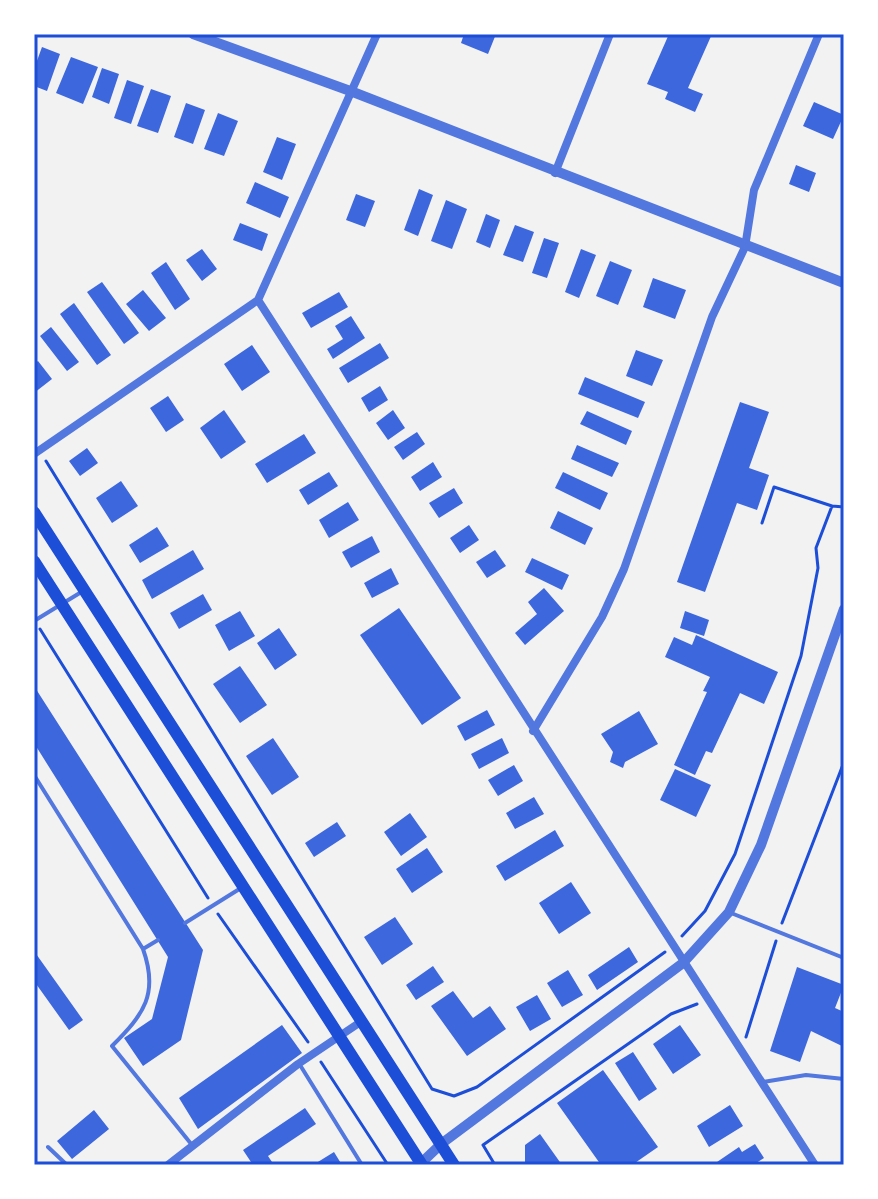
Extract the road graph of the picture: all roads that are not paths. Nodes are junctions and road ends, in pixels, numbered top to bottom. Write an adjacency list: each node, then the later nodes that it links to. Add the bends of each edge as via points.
1 (193, 34): 5 (street)
2 (377, 34): 5 (street)
3 (610, 34): 6 (street)
4 (819, 34): 7 (street, via 754,190)
5 (353, 92): 6 (street); 9 (street)
6 (555, 173): 7 (street)
7 (745, 247): 8 (street); 17 (street, via 712,317 624,569 602,617)
8 (844, 283)
9 (258, 300): 10 (street); 17 (street)
10 (37, 452)
11 (34, 512): 13 (main road)
12 (34, 561): 14 (main road)
13 (84, 590): 14 (lane); 26 (main road)
14 (61, 604): 16 (lane); 19 (main road)
15 (844, 609): 20 (street, via 761,845)
16 (34, 620)
17 (533, 731): 25 (street)
18 (34, 775): 23 (lane)
19 (243, 886): 21 (lane); 27 (main road)
20 (729, 912): 24 (lane); 25 (street)
21 (185, 923)
22 (158, 940): 23 (lane)
23 (143, 949): 32 (lane, via 152,975 140,1019 112,1046)
24 (844, 958)
25 (683, 963): 30 (street); 31 (street)
26 (362, 1021): 27 (street); 31 (main road)
27 (339, 1036): 28 (street); 34 (main road)
28 (298, 1064): 32 (street); 37 (lane)
29 (844, 1079): 30 (lane, via 806,1075)
30 (761, 1082): 39 (street)
31 (441, 1144): 34 (street); 38 (main road)
32 (193, 1145): 36 (street)
33 (48, 1147): 35 (lane)
34 (421, 1164)
35 (67, 1165)
36 (168, 1165)
37 (362, 1165)
38 (454, 1165)
39 (815, 1165)

